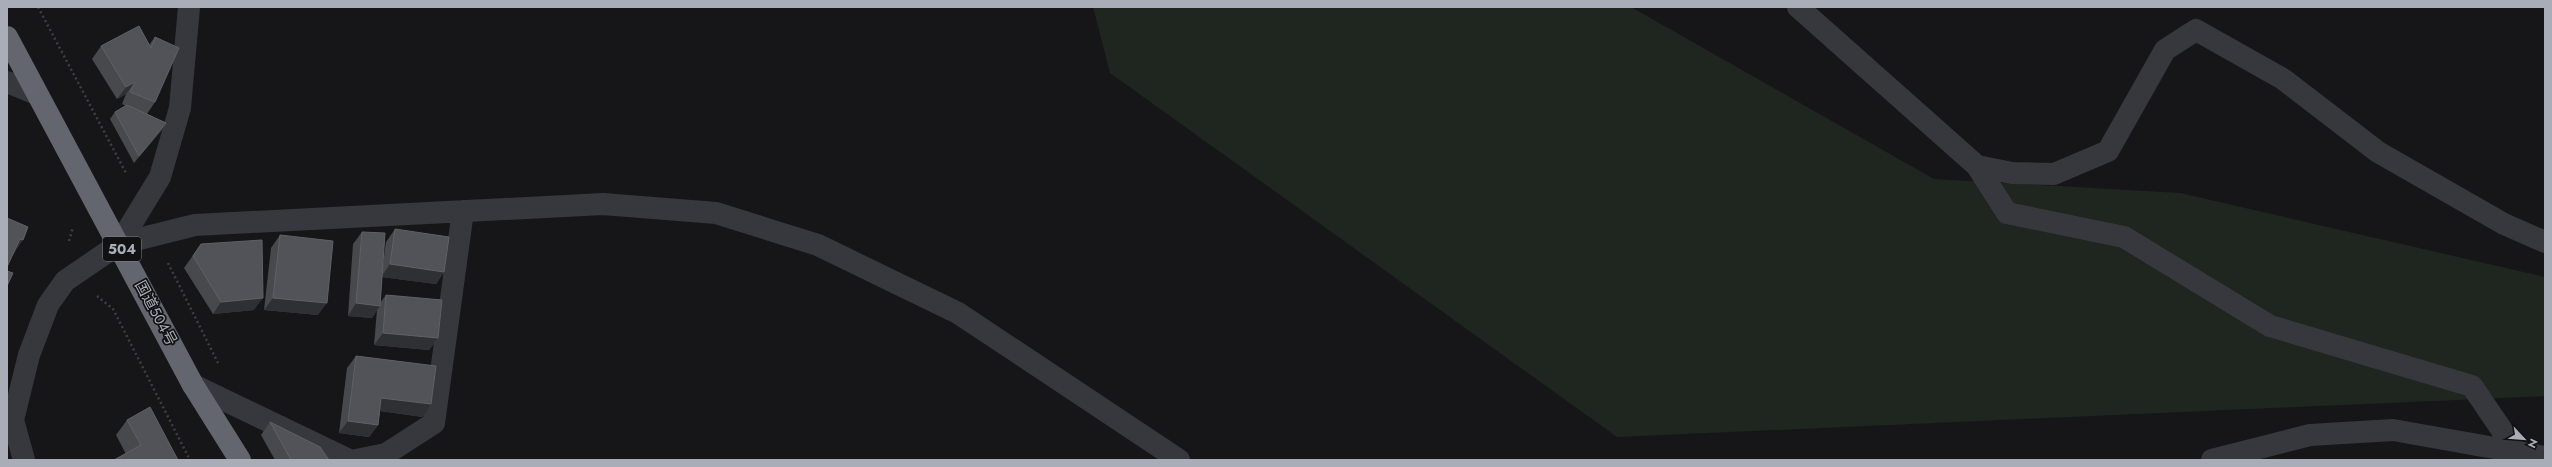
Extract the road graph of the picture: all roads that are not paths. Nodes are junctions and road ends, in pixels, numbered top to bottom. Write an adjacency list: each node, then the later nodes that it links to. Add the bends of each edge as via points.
1 (189, 7): 9 (street, via 180,108 160,177)
2 (1798, 7): 6 (street)
3 (7, 37): 5 (highway, 国道504号 / 504)
4 (7, 82): 5 (street)
5 (37, 94): 9 (highway, 国道504号 / 504)
6 (1978, 166): 8 (street, via 2012,173 2054,174 2108,150 2165,50 2196,30 2283,79 2378,152 2504,224); 11 (street, via 2007,213 2124,237 2270,326 2472,386)
7 (463, 211): 9 (street, via 195,224); 16 (street, via 434,423 386,454); 17 (street, via 603,204 716,213 818,245 958,313)
8 (2545, 242)
9 (119, 244): 10 (highway, 国道504号 / 504); 13 (street, via 65,280 48,305 29,355 13,420)
10 (193, 384): 14 (highway, 国道504号 / 504); 15 (street)
11 (2516, 451): 12 (street); 18 (street, via 2393,430 2310,435)
12 (2545, 457)
13 (24, 460)
14 (240, 460)
15 (349, 460)
16 (356, 460)
17 (1179, 460)
18 (2212, 460)

